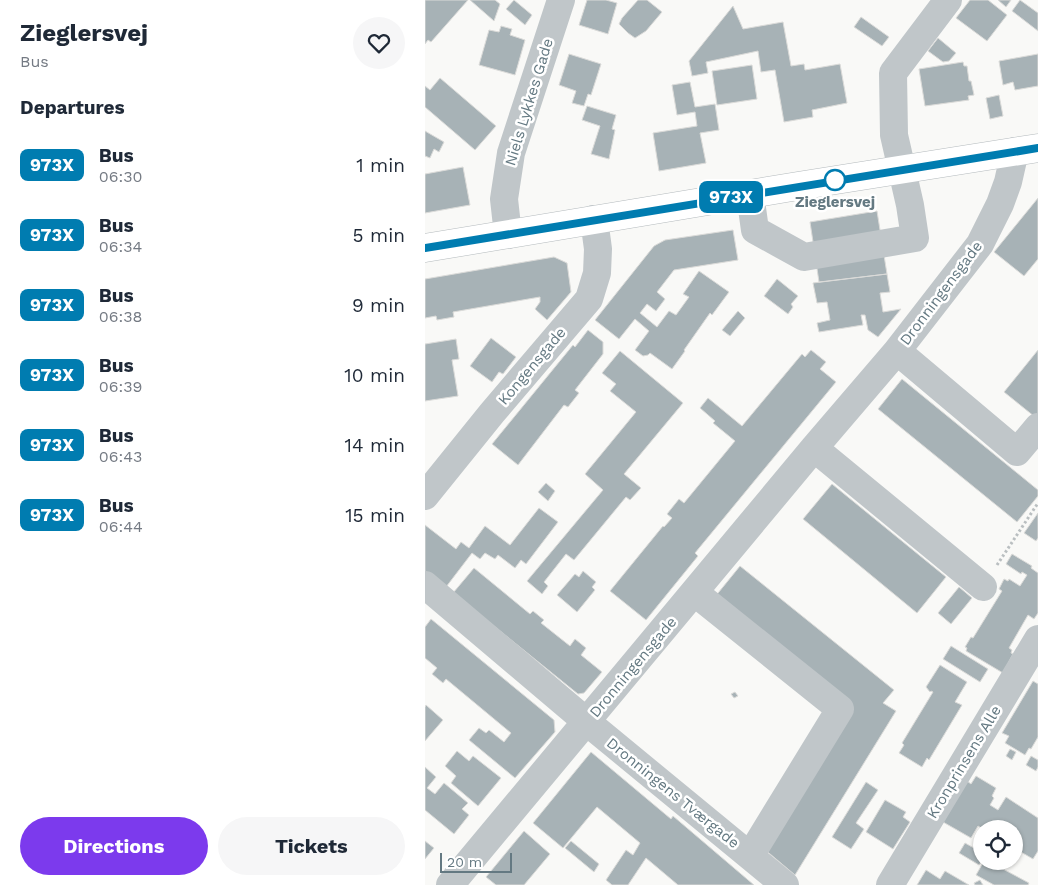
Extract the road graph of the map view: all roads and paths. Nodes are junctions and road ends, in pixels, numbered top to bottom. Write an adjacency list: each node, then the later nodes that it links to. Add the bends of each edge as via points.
1 (561, 0): 7 (street, Niels Lykkes Gade, via 511,153 503,199)
2 (949, 0): 4 (street, via 893,73 894,135)
3 (1027, 150): 4 (main road); 9 (street, Dronningensgade, via 1008,182 980,244)
4 (901, 169): 5 (main road); 5 (street, via 915,238 804,257 755,230)
5 (749, 194): 6 (main road)
6 (594, 219): 7 (main road); 12 (street, Kongensgade, via 597,273 589,299)
7 (508, 235): 8 (main road)
8 (425, 248)
9 (897, 351): 10 (street, Dronningensgade, via 1017,452); 11 (street, Dronningensgade)
10 (1038, 427)
11 (814, 448): 15 (street); 16 (street, Dronningensgade)
12 (425, 496)
13 (1038, 503): 15 (path)
14 (425, 585): 18 (street, Dronningens Tværgade)
15 (983, 586)
16 (694, 592): 18 (street, Dronningensgade); 19 (street, via 840,708)
17 (1038, 640): 22 (street, Kronprinsens Alle)
18 (587, 722): 19 (street, Dronningens Tværgade); 20 (street, Dronningensgade)
19 (750, 856): 21 (street, Dronningens Tværgade)
20 (450, 885)
21 (785, 885)
22 (890, 885)

